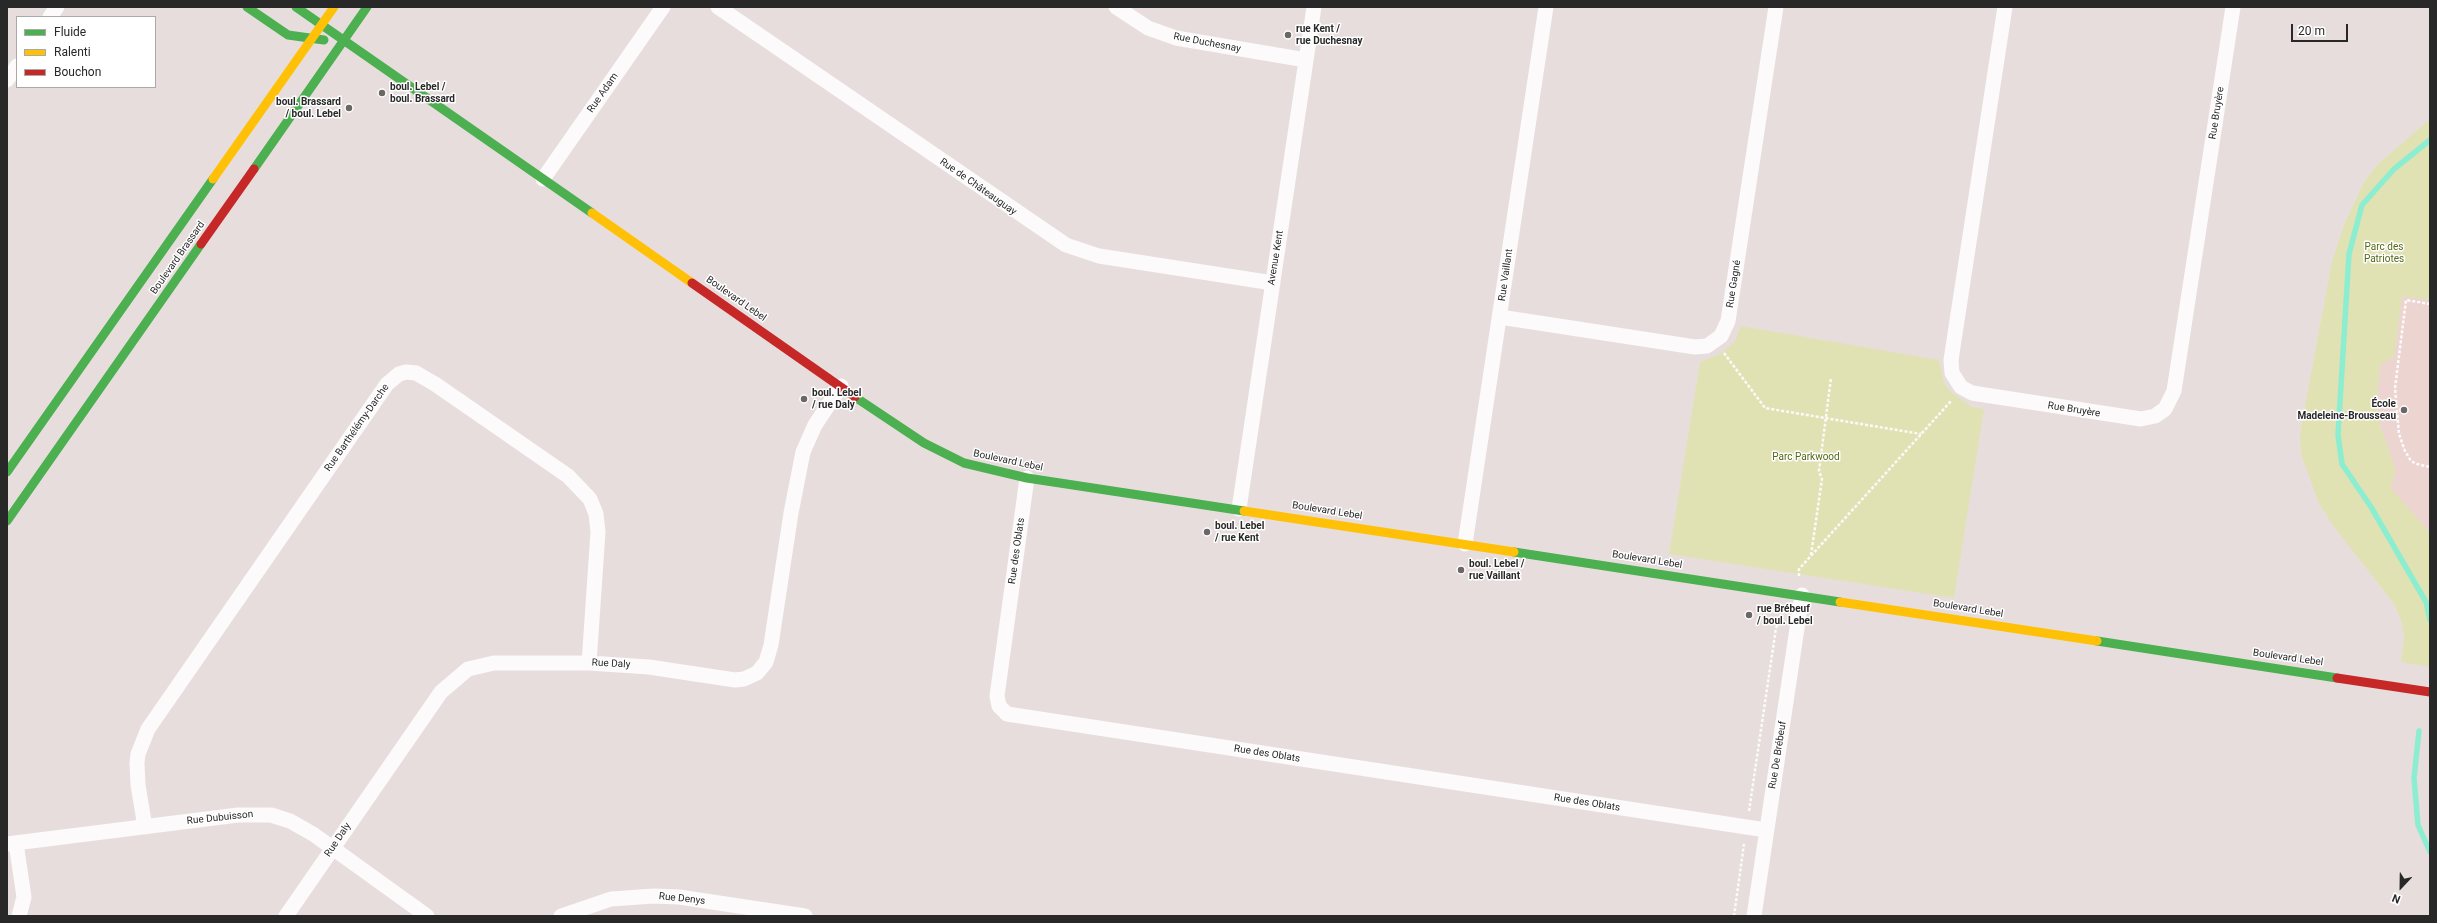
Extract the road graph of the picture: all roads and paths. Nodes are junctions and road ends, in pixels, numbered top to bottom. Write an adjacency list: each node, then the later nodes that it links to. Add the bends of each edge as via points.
1 (57, 7): 14 (street)
2 (247, 7): 16 (street, Boulevard Lebel, via 288,35)
3 (296, 7): 15 (street, Boulevard Lebel)
4 (334, 7): 15 (street, Boulevard Brassard)
5 (367, 7): 17 (street, Boulevard Brassard)
6 (663, 7): 21 (street, Rue Adam)
7 (718, 7): 22 (street, Rue de Châteauguay, via 1066,245 1099,256)
8 (1116, 7): 18 (street, Rue Duchesnay, via 1139,23 1176,38)
9 (1314, 7): 18 (street, Avenue Kent)
10 (1546, 7): 24 (street, Rue Vaillant)
11 (1776, 7): 24 (street, Rue Gagné, via 1728,320 1721,336 1707,346 1695,347)
12 (2005, 7): 13 (street, Rue Bruyère, via 1951,360 1952,373 1961,387 1972,393 2141,420 2155,416 2165,409 2174,391)
13 (2233, 7)
14 (51, 16)
15 (321, 25): 16 (street, Boulevard Brassard); 17 (street, Boulevard Lebel)
16 (311, 39): 17 (street, Boulevard Lebel); 32 (street, Boulevard Brassard)
17 (343, 42): 21 (street, Boulevard Lebel); 35 (street, Boulevard Brassard)
18 (1306, 60): 22 (street, Avenue Kent)
19 (16, 67): 20 (street)
20 (7, 80)
21 (543, 179): 27 (street, Boulevard Lebel)
22 (1272, 283): 34 (street, Avenue Kent)
23 (2430, 304): 31 (path, via 2406,300 2395,388 2399,434 2405,451 2417,464)
24 (1500, 317): 36 (street, Rue Vaillant)
25 (1724, 353): 29 (path, via 1765,408)
26 (1831, 378): 29 (path)
27 (841, 386): 33 (street, Boulevard Lebel, via 949,458 985,470); 41 (street, Rue Daly, via 812,429 800,462 771,645 762,668 751,677 735,680 649,667)
28 (1946, 408): 30 (path)
29 (1827, 419): 30 (path); 37 (path, via 1819,471 1822,479)
30 (1921, 434): 37 (path)
31 (2430, 467)
32 (7, 472)
33 (1027, 478): 34 (street, Boulevard Lebel); 45 (street, Rue des Oblats, via 996,696 999,706 1007,714)
34 (1239, 509): 36 (street, Boulevard Lebel)
35 (7, 522)
36 (1465, 544): 39 (street, Boulevard Lebel)
37 (1811, 555): 38 (path, via 1799,569)
38 (1798, 576)
39 (1802, 595): 42 (street, Boulevard Lebel); 45 (street, Rue De Brébeuf)
40 (1783, 616): 43 (path, Rue De Brébeuf, via 1776,628)
41 (589, 663): 44 (street, Rue Barthélémy-Darche, via 598,532 596,514 590,499 568,476 435,384 416,373 399,374 387,384 148,729 137,763); 48 (street, Rue Daly, via 494,663 476,666 462,673 441,692)
42 (2430, 692)
43 (1749, 810)
44 (145, 827): 46 (street, Rue Dubuisson); 48 (street, Rue Dubuisson, via 262,814 290,821)
45 (1766, 830): 55 (street, Rue De Brébeuf)
46 (12, 843): 49 (street, via 24,897)
47 (1744, 844): 54 (path)
48 (334, 847): 50 (street, Rue Daly); 51 (street, Rue Dubuisson)
49 (19, 916)
50 (286, 916)
51 (426, 916)
52 (561, 916): 53 (street, Rue Denys, via 598,902 637,896 679,897)
53 (801, 916)
54 (1734, 916)
55 (1754, 916)

